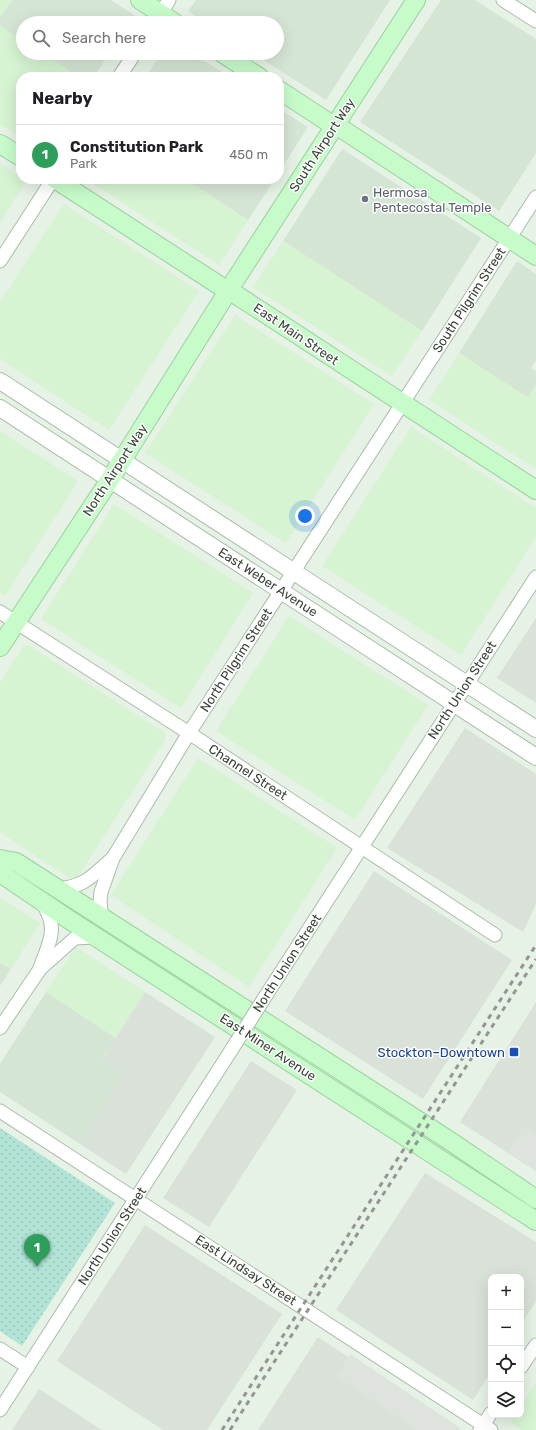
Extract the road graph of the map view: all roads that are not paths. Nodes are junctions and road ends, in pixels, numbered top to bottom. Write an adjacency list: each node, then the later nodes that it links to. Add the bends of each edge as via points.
1 (140, 0): 4 (main road)
2 (416, 0): 11 (main road, South Airport Way)
3 (503, 0): 5 (street)
4 (165, 15)
5 (536, 22)
6 (130, 60): 8 (street)
7 (233, 60): 9 (main road)
8 (122, 72)
9 (251, 72)
10 (284, 93): 11 (main road)
11 (334, 126): 17 (main road); 20 (main road, South Airport Way)
12 (0, 144): 13 (main road)
13 (16, 155)
14 (51, 184): 19 (street)
15 (62, 184): 20 (main road, East Main Street)
16 (536, 197): 17 (street, South Pilgrim Street)
17 (509, 239): 18 (main road); 22 (street, South Pilgrim Street)
18 (536, 256)
19 (0, 260)
20 (228, 291): 22 (main road, East Main Street); 24 (main road, North Airport Way)
21 (0, 381): 24 (street, East Weber Avenue)
22 (401, 404): 26 (main road, East Main Street); 27 (street, North Pilgrim Street)
23 (0, 408): 25 (street, East Weber Avenue)
24 (123, 459): 25 (main road, North Airport Way); 27 (street, East Weber Avenue)
25 (109, 480): 29 (street, East Weber Avenue); 31 (main road, North Airport Way)
26 (536, 490)
27 (293, 571): 29 (street, North Pilgrim Street); 33 (street, East Weber Avenue)
28 (536, 577): 33 (street, North Union Street)
29 (280, 590): 34 (street, East Weber Avenue); 36 (street, North Pilgrim Street)
30 (0, 612): 31 (street, Channel Street)
31 (16, 622): 32 (main road, North Airport Way); 36 (street, Channel Street)
32 (0, 647)
33 (466, 683): 34 (street, North Union Street); 35 (street, East Weber Avenue)
34 (453, 703): 37 (street, East Weber Avenue); 38 (street, North Union Street)
35 (536, 729)
36 (189, 733): 38 (street, Channel Street); 39 (street, North Pilgrim Street)
37 (536, 756)
38 (362, 847): 45 (street, Channel Street); 50 (street, North Union Street, bridge)
39 (113, 858): 42 (street, North Pilgrim Street, via 82,884); 44 (street, North Pilgrim Street, via 100,901)
40 (0, 859): 42 (main road, East Miner Avenue, via 16,862)
41 (0, 873): 43 (main road, East Miner Avenue)
42 (57, 889): 44 (main road, East Miner Avenue)
43 (42, 902): 46 (main road, East Miner Avenue); 47 (street, via 48,912 53,931)
44 (106, 921): 51 (main road, East Miner Avenue, via 447,1138)
45 (495, 935)
46 (95, 937): 47 (street, via 74,938); 52 (main road, East Miner Avenue)
47 (40, 969): 48 (street)
48 (0, 1028)
49 (0, 1111): 50 (street, East Lindsay Street)
50 (136, 1199): 56 (street, North Union Street); 59 (street, East Lindsay Street)
51 (536, 1199)
52 (536, 1221)
53 (536, 1345): 55 (street)
54 (0, 1348): 56 (street)
55 (524, 1363)
56 (28, 1367): 57 (street, North Union Street)
57 (0, 1410)
58 (489, 1418): 59 (street)
59 (485, 1428)

